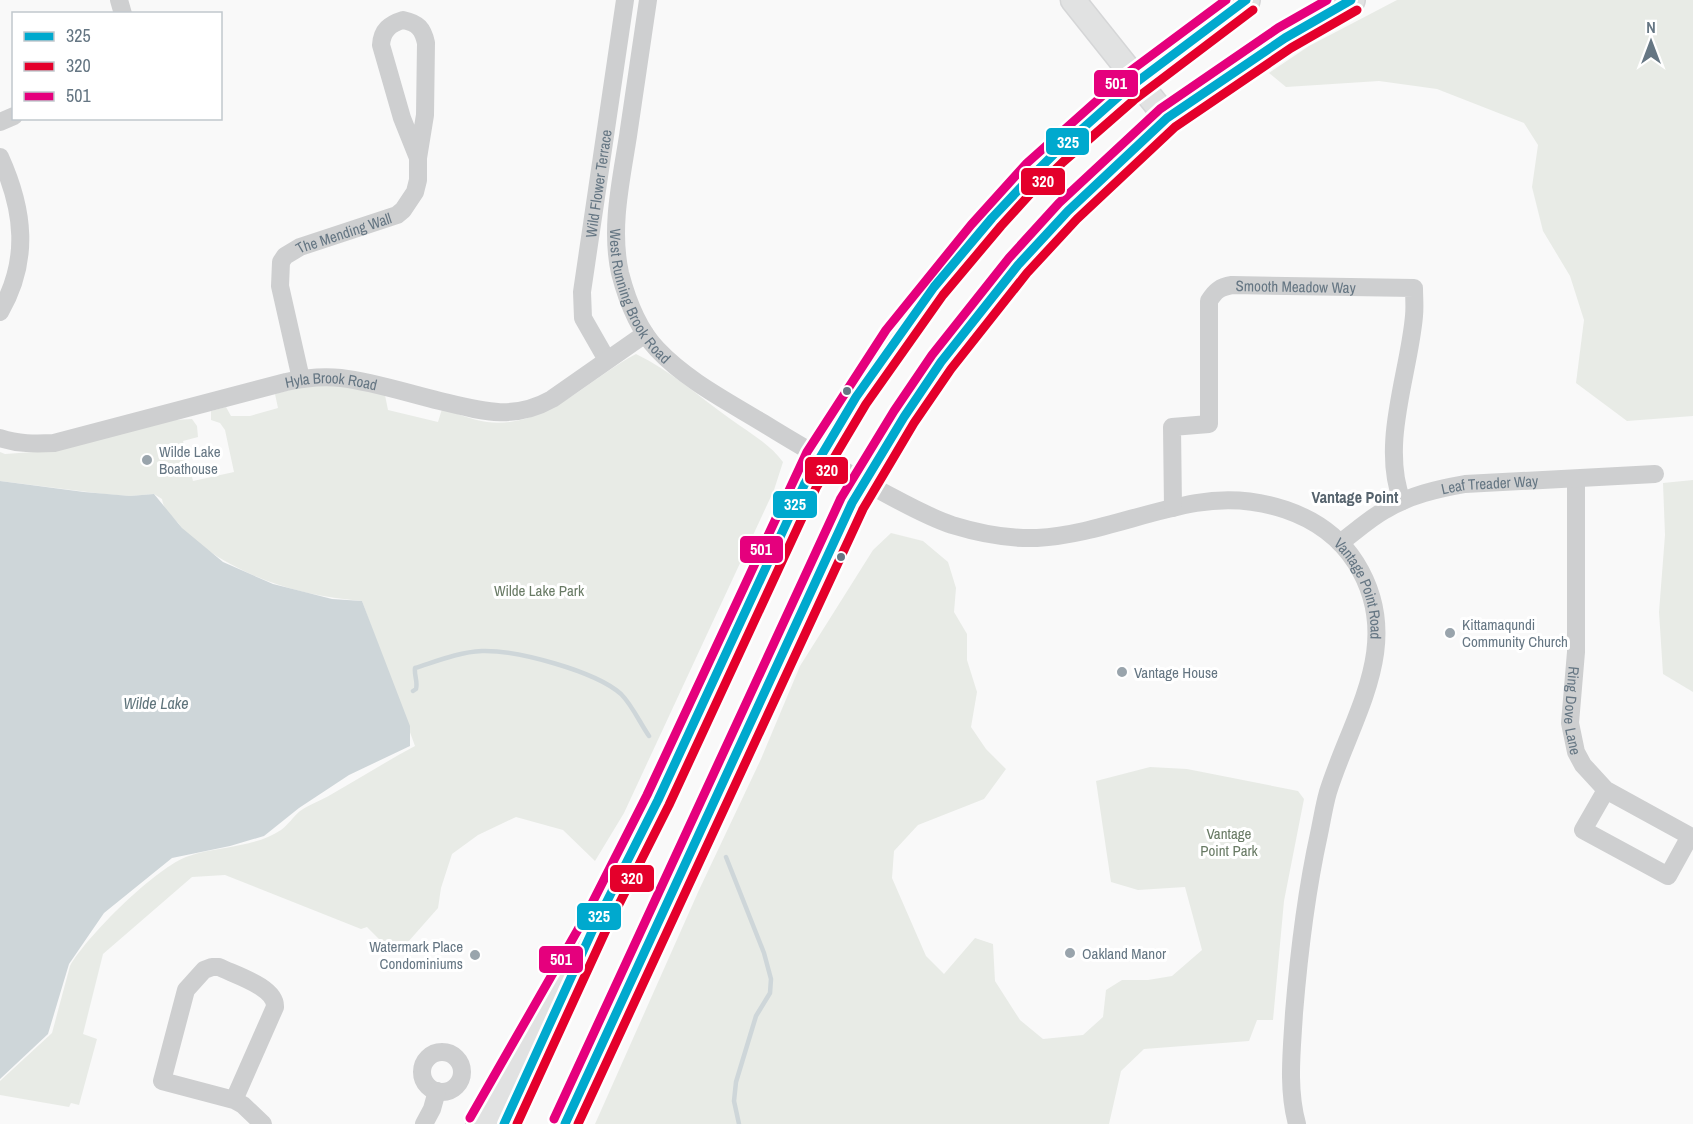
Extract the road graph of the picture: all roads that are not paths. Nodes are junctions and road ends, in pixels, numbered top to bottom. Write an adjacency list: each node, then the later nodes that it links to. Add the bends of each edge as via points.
1 (625, 0): 12 (street, Wild Flower Terrace, via 582,292 583,318)
2 (648, 0): 11 (street, West Running Brook Road, via 616,222 619,267)
3 (1072, 0): 6 (main road)
4 (1246, 0): 6 (main road)
5 (1351, 0): 7 (main road, via 1285,38)
6 (1137, 81): 7 (main road); 15 (main road, via 1035,172 980,232 896,337)
7 (1167, 118): 18 (main road, via 1068,211 995,293 941,362)
8 (0, 157): 10 (street, via 18,208 20,246 17,277)
9 (418, 158): 9 (street, The Mending Wall, via 424,115 426,43 419,26 403,20 389,26 381,45); 13 (street, The Mending Wall, via 415,192 397,215 300,248 281,262 280,285)
10 (0, 312)
11 (645, 334): 12 (street, Hyla Brook Road); 15 (street, West Running Brook Road, via 694,380)
12 (607, 360): 13 (street, Hyla Brook Road, via 538,406 507,412 483,411 341,378)
13 (301, 379): 14 (street, Hyla Brook Road, via 54,443 31,444)
14 (0, 438)
15 (818, 457): 18 (street, West Running Brook Road); 23 (main road, via 658,800)
16 (1655, 474): 17 (street, Leaf Treader Way)
17 (1576, 478): 19 (street, Leaf Treader Way, via 1465,484); 22 (street, Ring Dove Lane, via 1576,652 1570,723 1576,752)
18 (865, 482): 20 (street, Vantage Point Road, via 925,515 1006,536 1035,538 1085,531); 30 (main road, via 796,621)
19 (1402, 501): 20 (street, Smooth Meadow Way, via 1397,489 1395,428 1414,316 1414,288 1232,285 1222,286 1209,301 1209,424 1173,427); 21 (street, Leaf Treader Way)
20 (1173, 508): 21 (street, Vantage Point Road, via 1228,501 1283,508 1302,515)
21 (1340, 543): 31 (street, Vantage Point Road, via 1355,562 1374,604 1376,650 1373,672 1327,794 1310,870 1291,1058)
22 (1606, 790): 22 (street, Ring Dove Lane, via 1690,836 1668,876 1583,830)
23 (595, 925): 28 (main road); 29 (main road)
24 (437, 1091): 27 (street)
25 (234, 1100): 25 (street, via 275,1002 267,990 212,967 204,970 186,990 162,1081); 26 (street)
26 (263, 1124)
27 (424, 1124)
28 (480, 1124)
29 (504, 1124)
30 (565, 1124)
31 (1297, 1124)

